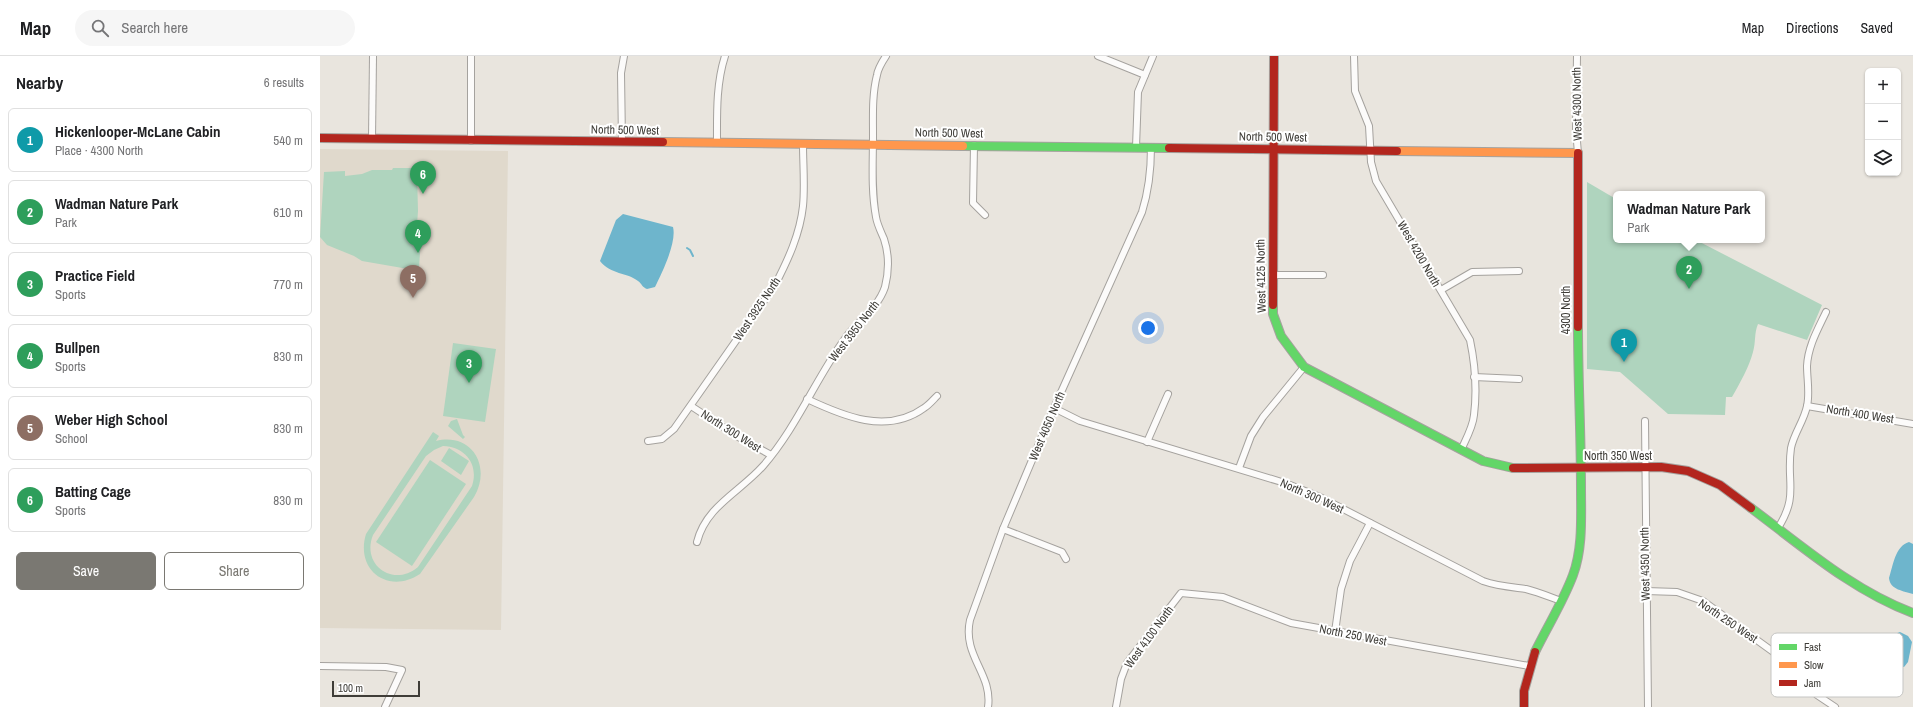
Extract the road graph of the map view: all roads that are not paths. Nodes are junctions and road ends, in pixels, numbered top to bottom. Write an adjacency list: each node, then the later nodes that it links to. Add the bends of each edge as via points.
1 (374, 56): 13 (street)
2 (471, 56): 14 (street)
3 (624, 56): 15 (street, via 621,73)
4 (725, 56): 16 (street, via 720,71)
5 (886, 56): 18 (street, West 3950 North, via 877,74 874,91)
6 (1098, 56): 11 (street)
7 (1153, 56): 11 (street)
8 (1274, 56): 22 (street, West 4125 North)
9 (1354, 56): 23 (street, West 4200 North, via 1355,91 1369,126)
10 (1577, 56): 24 (street, West 4300 North)
11 (1145, 75): 20 (street, via 1138,92 1136,107)
12 (320, 138): 13 (street, North 500 West)
13 (372, 139): 14 (street, North 500 West)
14 (471, 140): 15 (street, North 500 West)
15 (622, 142): 16 (street, North 500 West)
16 (717, 143): 17 (street, North 500 West)
17 (803, 144): 18 (street, North 500 West); 37 (street, West 3925 North, via 803,206 788,260 775,285)
18 (873, 144): 19 (street, North 500 West); 36 (street, West 3950 North, via 873,202 888,258 885,288 877,303 847,335)
19 (974, 145): 20 (street, North 500 West); 25 (street, via 973,203)
20 (1136, 147): 21 (street, North 500 West)
21 (1151, 147): 22 (street, North 500 West); 39 (street, West 4050 North, via 1150,176 1142,212)
22 (1274, 150): 23 (street, North 500 West); 27 (street, West 4125 North)
23 (1370, 151): 24 (street, North 500 West); 29 (street, West 4200 North, via 1376,181)
24 (1578, 153): 48 (street, 4300 North, via 1578,394)
25 (985, 215)
26 (1519, 272): 29 (street, via 1472,272)
27 (1272, 275): 28 (street); 31 (street, West 4125 North, via 1273,314 1278,330 1292,354)
28 (1323, 275)
29 (1441, 290): 32 (street, West 4200 North, via 1470,340)
30 (1826, 312): 38 (street, via 1809,351)
31 (1304, 367): 44 (street, North 350 West); 47 (street, via 1263,417 1251,436)
32 (1474, 377): 33 (street); 44 (street, West 4200 North, via 1474,415)
33 (1519, 379)
34 (1168, 394): 43 (street)
35 (938, 396): 36 (street, via 924,409 903,418 884,421 856,419)
36 (807, 399): 45 (street, West 3950 North)
37 (692, 406): 42 (street, West 3925 North, via 674,430 662,439); 45 (street, North 300 West)
38 (1807, 406): 41 (street, North 400 West); 50 (street, via 1791,450 1791,502)
39 (1054, 408): 43 (street, North 300 West, via 1080,421); 51 (street, West 4050 North)
40 (1645, 421): 46 (street, West 4350 North)
41 (1913, 424)
42 (648, 441)
43 (1146, 442): 47 (street, North 300 West)
44 (1461, 450): 48 (street, North 350 West, via 1483,461 1513,468)
45 (771, 455): 52 (street, West 3950 North, via 752,478 708,516)
46 (1644, 467): 48 (street, North 350 West); 50 (street, North 350 West, via 1688,471 1720,485); 54 (street, West 4350 North)
47 (1239, 468): 49 (street, North 300 West, via 1320,497)
48 (1581, 468): 56 (street, 4300 North, via 1579,551 1573,575)
49 (1370, 523): 56 (street, North 300 West, via 1483,581 1501,587 1536,592); 58 (street, via 1350,561 1341,589)
50 (1778, 528): 57 (street, North 350 West, via 1855,584)
51 (1003, 529): 53 (street, via 1062,552); 64 (street, West 4050 North, via 968,630 970,646 986,682)
52 (697, 542)
53 (1066, 560)
54 (1646, 591): 59 (street, North 250 West, via 1677,592 1703,601); 67 (street, West 4350 North)
55 (1181, 593): 58 (street, North 250 West, via 1223,597 1291,623); 65 (street, West 4100 North, via 1127,663 1121,679)
56 (1561, 601): 61 (street, 4300 North, via 1540,638)
57 (1913, 613)
58 (1335, 632): 61 (street, North 250 West)
59 (1771, 650)
60 (320, 666): 63 (street, via 386,667 402,670)
61 (1529, 666): 66 (street, 4300 North)
62 (1820, 697): 68 (street, North 250 West)
63 (385, 707)
64 (988, 707)
65 (1118, 707)
66 (1524, 707)
67 (1648, 707)
68 (1835, 707)

